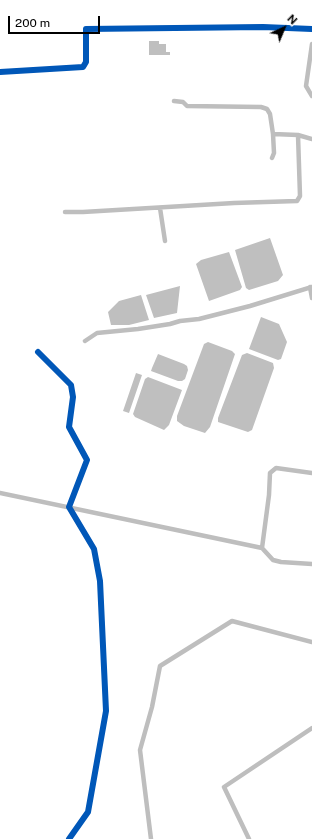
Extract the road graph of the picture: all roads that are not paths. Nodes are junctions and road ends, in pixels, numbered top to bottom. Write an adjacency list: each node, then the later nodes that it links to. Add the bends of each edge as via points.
1 (312, 29): 3 (street, via 86,29 86,62 83,67)
2 (312, 44): 4 (street, via 306,86)
3 (0, 72)
4 (312, 96)
5 (174, 101): 6 (street, via 183,102 187,106 265,108 270,114)
6 (272, 134): 7 (street); 9 (street)
7 (298, 135): 8 (street); 10 (street, via 300,196 297,201)
8 (312, 139)
9 (272, 158)
10 (160, 208): 11 (street); 12 (street)
11 (65, 212)
12 (165, 241)
13 (311, 287): 14 (street); 15 (street, via 199,320 97,333)
14 (312, 298)
15 (85, 341)
16 (38, 352): 19 (street, via 71,385 73,398 69,427 87,460)
17 (312, 473): 20 (street, via 276,468 270,473)
18 (0, 493): 19 (street)
19 (69, 507): 20 (street); 24 (street, via 94,549 100,581 106,711 88,812)
20 (262, 548): 21 (street, via 273,560)
21 (312, 564)
22 (312, 642): 25 (street, via 232,621 160,666 140,750)
23 (312, 728): 26 (street, via 224,787)
24 (70, 839)
25 (151, 839)
26 (249, 839)

